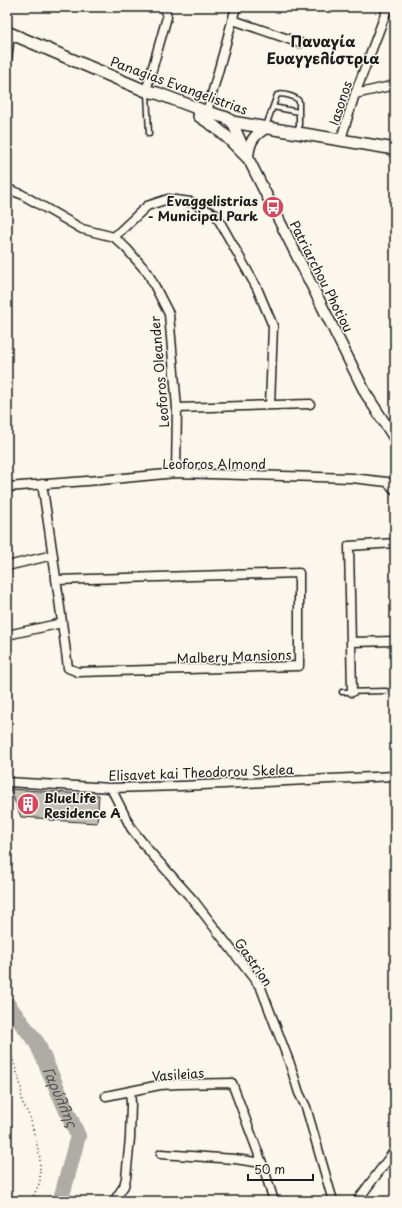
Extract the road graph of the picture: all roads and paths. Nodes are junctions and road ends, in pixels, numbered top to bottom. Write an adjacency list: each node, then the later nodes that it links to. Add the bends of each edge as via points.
1 (164, 7): 9 (street, via 167,17)
2 (236, 7): 4 (street)
3 (388, 7): 10 (street, Iasonos)
4 (233, 20): 6 (street); 13 (street)
5 (10, 33): 7 (lane); 9 (main road, Panagias Evangelistrias)
6 (300, 43)
7 (7, 77)
8 (395, 85): 10 (street)
9 (147, 91): 13 (main road, Panagias Evangelistrias, via 177,107); 17 (lane)
10 (355, 94): 18 (street, Iasonos)
11 (273, 107): 12 (lane); 12 (lane, via 277,95 280,94 298,99); 15 (lane)
12 (299, 112): 16 (lane)
13 (203, 114): 14 (main road, Panagias Evangelistrias, via 223,123); 20 (main road)
14 (232, 122): 15 (main road, Panagias Evangelistrias); 20 (street, Patriarchou Photiou)
15 (266, 128): 16 (main road, Panagias Evangelistrias); 20 (street, via 252,140 248,148)
16 (299, 133): 18 (main road, Panagias Evangelistrias)
17 (149, 134)
18 (340, 139): 19 (main road, Panagias Evangelistrias)
19 (395, 149)
20 (248, 158): 26 (street, Patriarchou Photiou, via 366,394)
21 (7, 189): 22 (street, Leoforos Oleander, via 21,194 82,229)
22 (114, 238): 24 (street, via 147,206 168,199 191,202 216,216 257,288 273,326); 25 (street, Leoforos Oleander, via 148,273 169,314)
23 (310, 404): 24 (street)
24 (270, 405): 25 (street)
25 (177, 408): 27 (street, Leoforos Oleander)
26 (395, 438)
27 (176, 473): 28 (street, Leoforos Almond); 30 (street, Leoforos Almond, via 352,478 387,482)
28 (42, 484): 29 (street, Leoforos Almond); 32 (street, Malbery Mansions)
29 (7, 487)
30 (395, 490)
31 (395, 543): 38 (street, via 349,546)
32 (53, 555): 33 (street); 34 (street, Malbery Mansions)
33 (7, 566)
34 (56, 580): 35 (street, Malbery Mansions); 35 (street, Malbery Mansions, via 298,573 299,666 78,672 68,668)
35 (62, 623): 36 (street)
36 (7, 634)
37 (395, 641): 38 (street)
38 (351, 642): 41 (street)
39 (386, 691): 41 (lane)
40 (342, 692): 41 (lane)
41 (352, 692)
42 (395, 776): 44 (street, Elisavet kai Theodorou Skelea)
43 (7, 782): 44 (street, Elisavet kai Theodorou Skelea)
44 (111, 788): 54 (street, Gastrion, via 131,828 194,901 261,988 306,1107)
45 (7, 1046): 51 (path, via 21,1086 22,1102 30,1117 40,1158 40,1182)
46 (130, 1091): 47 (street, Vasileias); 50 (street, Vasileias, via 160,1085 232,1083); 52 (street, via 130,1138 126,1178)
47 (106, 1096)
48 (395, 1150): 55 (street)
49 (161, 1154): 50 (street)
50 (262, 1163): 53 (street)
51 (30, 1201)
52 (114, 1201)
53 (274, 1201)
54 (333, 1201)
55 (356, 1201)

